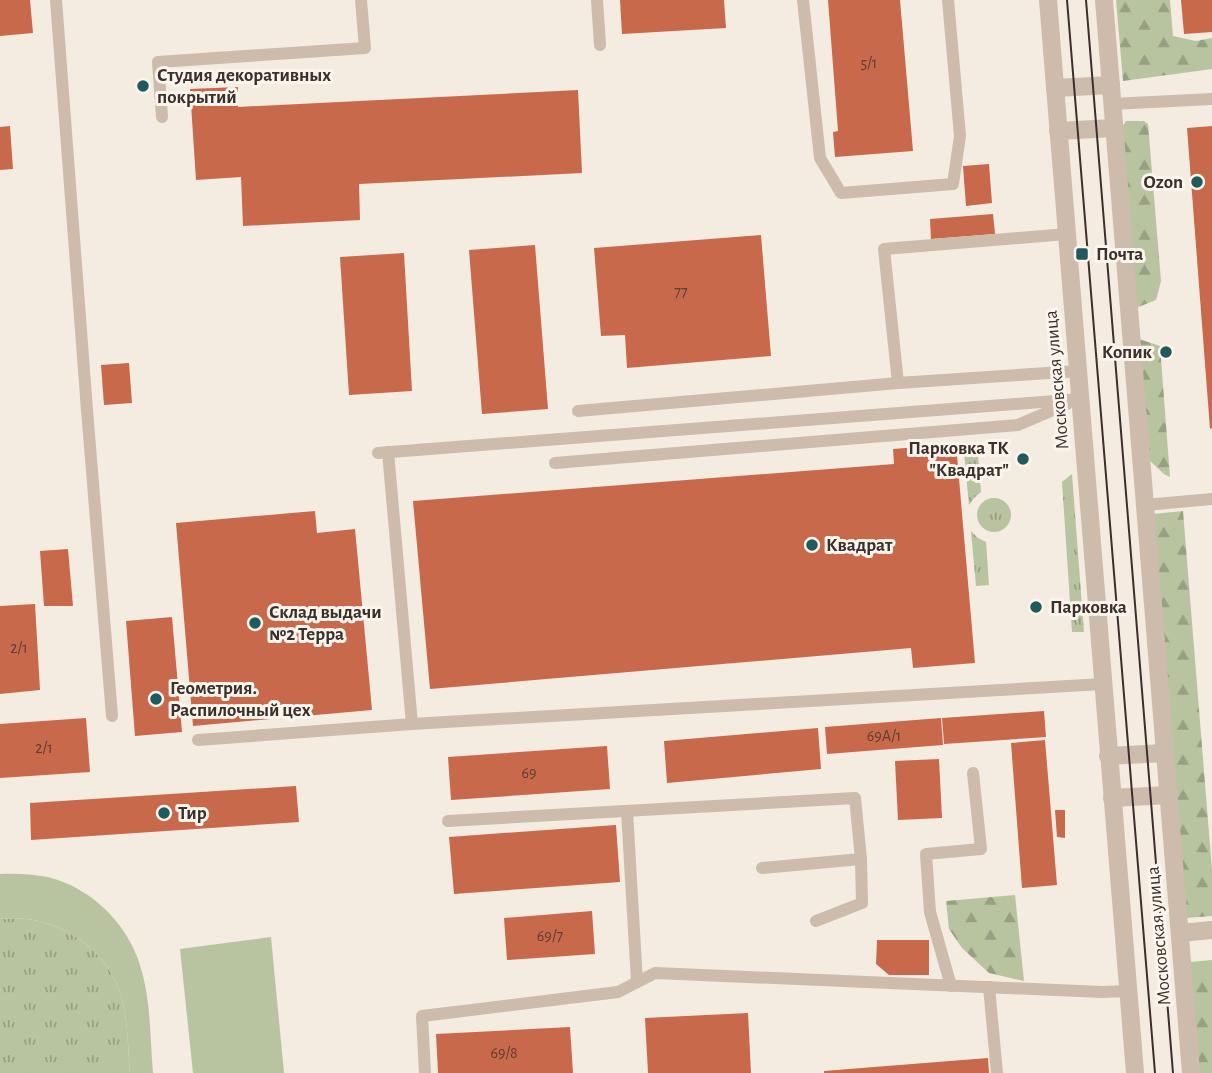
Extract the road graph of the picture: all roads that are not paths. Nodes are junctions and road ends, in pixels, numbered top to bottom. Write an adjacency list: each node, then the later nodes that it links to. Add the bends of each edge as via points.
1 (56, 0): 25 (lane)
2 (361, 0): 13 (lane, via 365,48 158,62)
3 (597, 0): 8 (lane)
4 (803, 0): 5 (lane, via 820,158 841,193 953,184 960,136)
5 (948, 0)
6 (1048, 0): 10 (street, Московская улица)
7 (1104, 0): 9 (street, Московская улица)
8 (600, 45)
9 (1111, 85): 10 (street); 12 (street, Московская улица)
10 (1055, 88): 15 (street, Московская улица)
11 (1212, 99): 12 (lane)
12 (1112, 104): 14 (street, Московская улица)
13 (162, 117)
14 (1114, 128): 15 (street); 23 (street, Московская улица)
15 (1058, 131): 16 (street, Московская улица)
16 (1067, 233): 17 (street, Московская улица); 18 (lane, via 884,249)
17 (1078, 371): 18 (lane); 19 (street, Московская улица)
18 (898, 383): 20 (lane)
19 (1080, 399): 21 (lane, via 1018,425); 24 (street, Московская улица); 26 (lane, via 383,453)
20 (578, 411)
21 (555, 463)
22 (1212, 499): 23 (lane)
23 (1145, 505): 28 (street, Московская улица)
24 (1103, 684): 26 (lane); 29 (street, Московская улица)
25 (112, 716)
26 (412, 724): 27 (lane)
27 (198, 740)
28 (1165, 753): 29 (street); 31 (street, Московская улица)
29 (1108, 756): 32 (street, Московская улица)
30 (973, 773): 41 (lane, via 981,849 926,855 930,912)
31 (1168, 795): 32 (street); 39 (street, Московская улица)
32 (1112, 798): 43 (street, Московская улица)
33 (627, 811): 34 (lane); 35 (lane, via 855,798); 40 (lane)
34 (448, 821)
35 (861, 859): 36 (lane); 37 (lane, via 862,903)
36 (762, 868)
37 (816, 921)
38 (1212, 930): 39 (street)
39 (1180, 933): 47 (street, Московская улица)
40 (637, 982): 41 (lane, via 655,974); 44 (lane, via 618,992 422,1016)
41 (951, 986): 42 (lane)
42 (989, 987): 43 (lane); 45 (lane)
43 (1128, 991): 46 (street, Московская улица)
44 (425, 1073)
45 (997, 1073)
46 (1135, 1073)
47 (1191, 1073)

